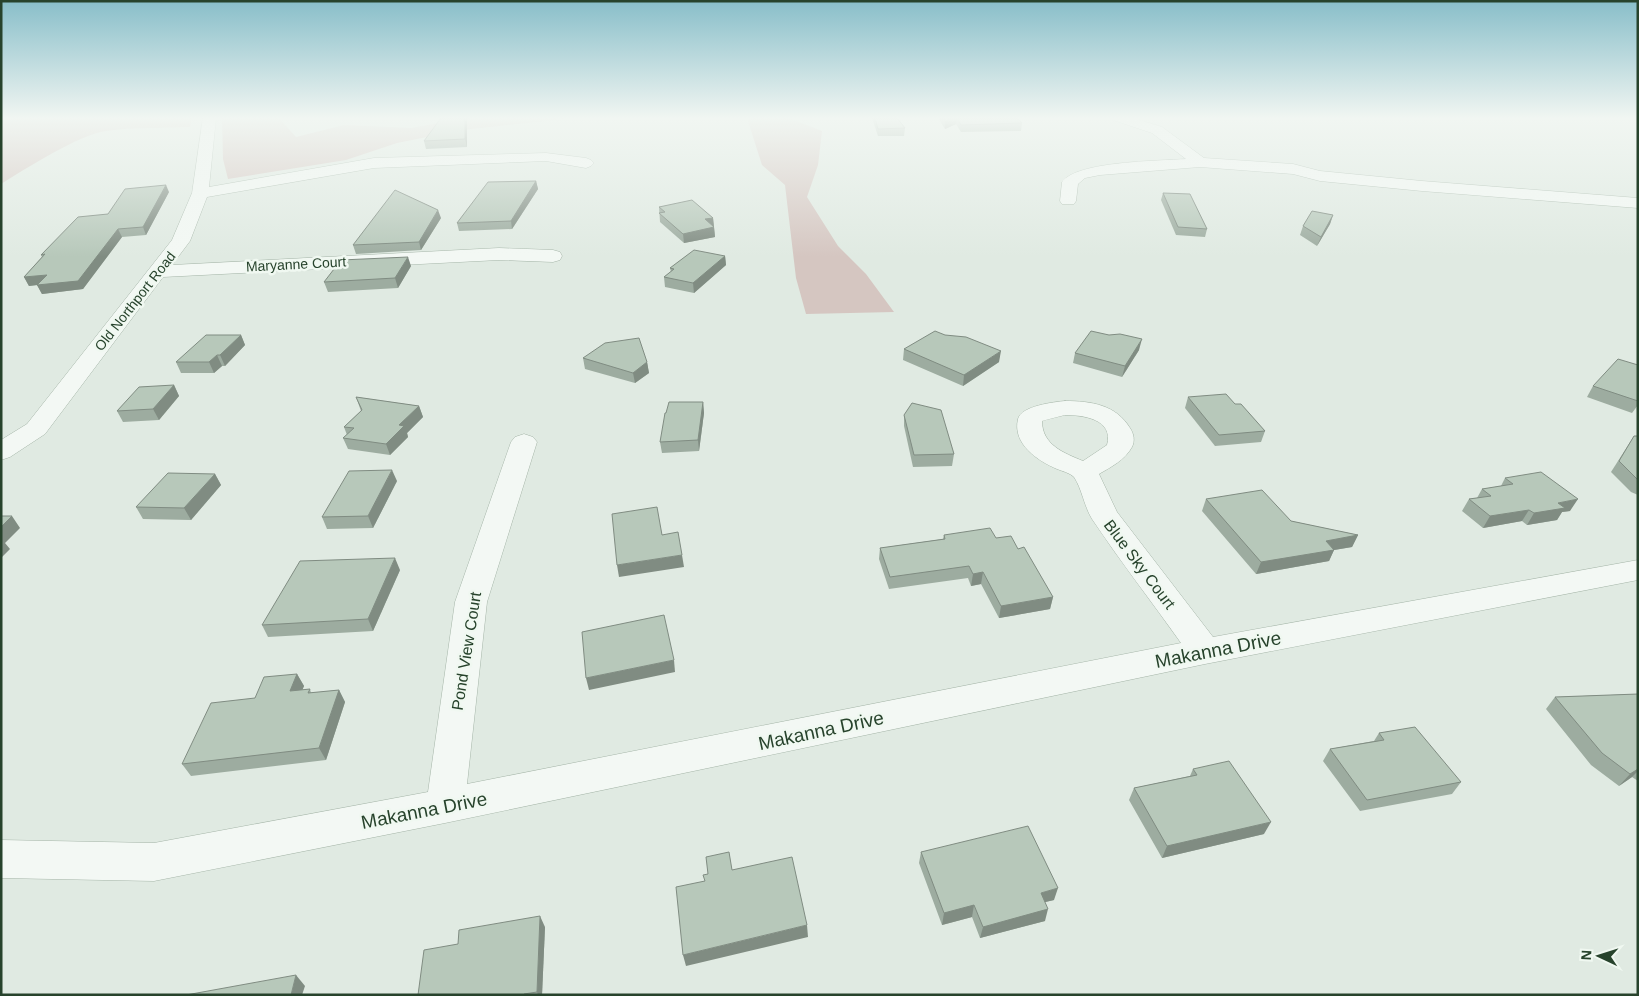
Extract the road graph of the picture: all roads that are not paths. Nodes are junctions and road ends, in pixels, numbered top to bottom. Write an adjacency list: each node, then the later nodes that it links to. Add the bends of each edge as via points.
1 (204, 164): 5 (street, Old Northport Road)
2 (365, 164): 5 (street)
3 (1169, 164): 6 (street, via 1100,170 1080,175 1070,182)
4 (1233, 164): 7 (street, via 1412,185)
5 (200, 193): 9 (street, Old Northport Road, via 181,241)
6 (1068, 200)
7 (1638, 202)
8 (553, 256): 9 (street, Maryanne Court, via 500,254)
9 (158, 272): 11 (street, Old Northport Road, via 36,429)
10 (524, 442): 15 (street, Pond View Court, via 471,602)
11 (1, 452)
12 (1084, 471): 14 (street, Blue Sky Court, via 1104,516)
13 (1638, 570): 14 (street, Makanna Drive)
14 (1206, 651): 15 (street, Makanna Drive)
15 (445, 806): 16 (street, Makanna Drive, via 154,862)
16 (1, 859)

